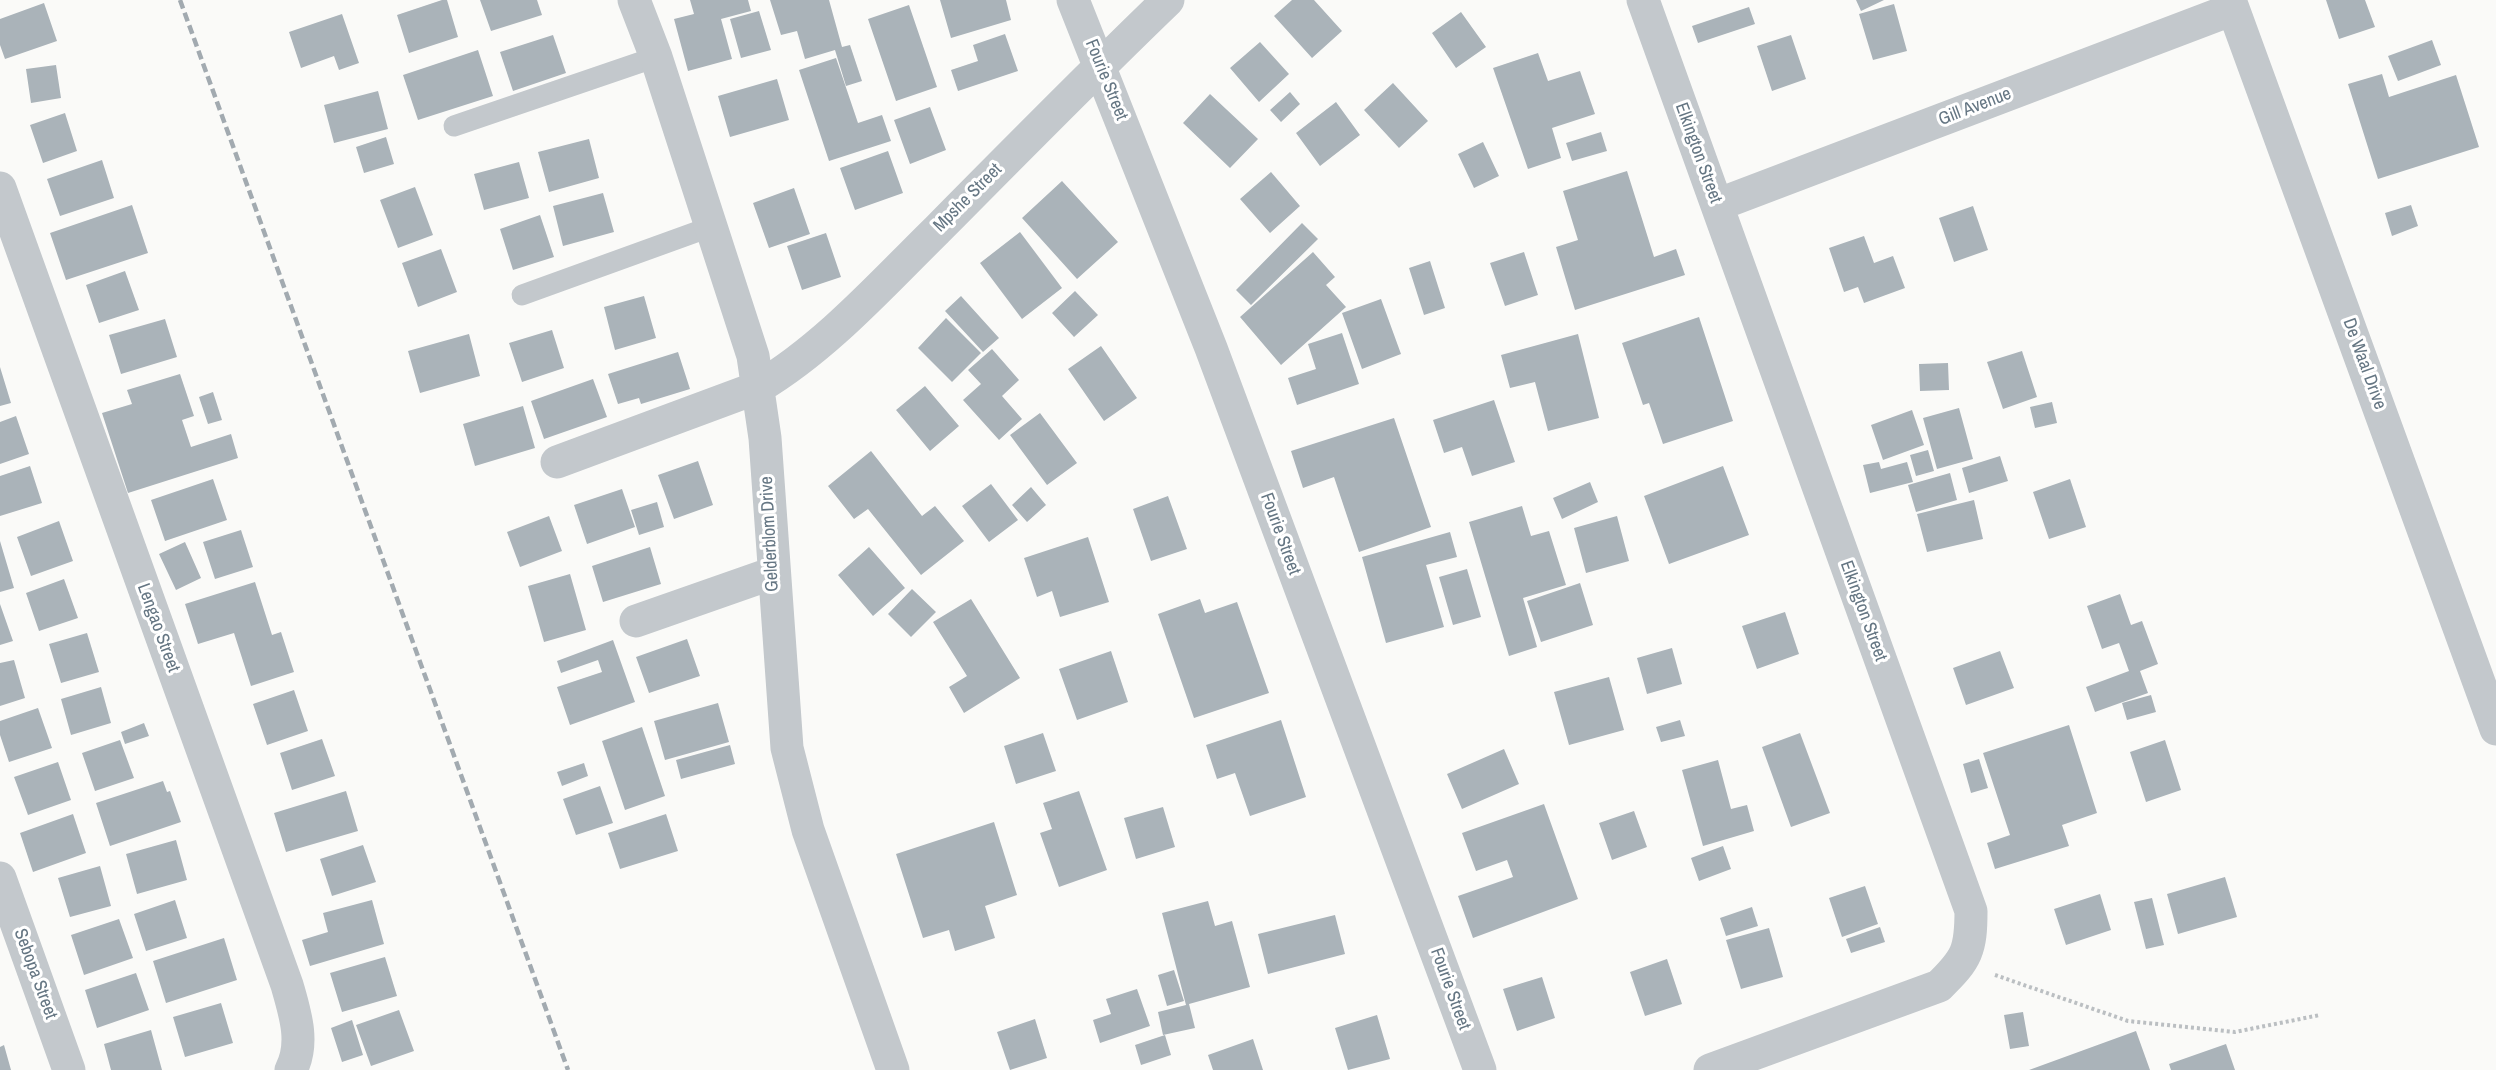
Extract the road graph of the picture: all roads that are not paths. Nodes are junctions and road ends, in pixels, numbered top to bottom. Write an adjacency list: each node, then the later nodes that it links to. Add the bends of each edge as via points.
1 (634, 0): 6 (street, Gelderblom Drive)
2 (1073, 0): 7 (street, Fourie Street)
3 (1168, 0): 7 (street, Mpshe Street)
4 (1643, 0): 10 (street, Elkington Street)
5 (2231, 5): 10 (street, Gill Avenue); 17 (street, De Waal Drive)
6 (656, 57): 8 (lane); 11 (street, Gelderblom Drive)
7 (1100, 65): 13 (street, Mpshe Street, via 826,338); 22 (street, Fourie Street, via 1215,359)
8 (454, 126)
9 (0, 188): 20 (street, Lengao Street, via 287,985 298,1039)
10 (1717, 205): 23 (street, Elkington Street, via 1971,911 1971,944 1962,964 1939,986)
11 (710, 227): 12 (lane); 13 (street, Gelderblom Drive, via 744,326)
12 (522, 295)
13 (759, 387): 14 (street, Mpshe Street); 15 (street, Gelderblom Drive)
14 (557, 462)
15 (773, 573): 16 (street); 21 (street, Gelderblom Drive, via 787,748 794,785)
16 (636, 621)
17 (2496, 729)
18 (0, 878): 19 (street, Sebopa Street)
19 (69, 1070)
20 (291, 1070)
21 (893, 1070)
22 (1480, 1070)
23 (1710, 1070)

